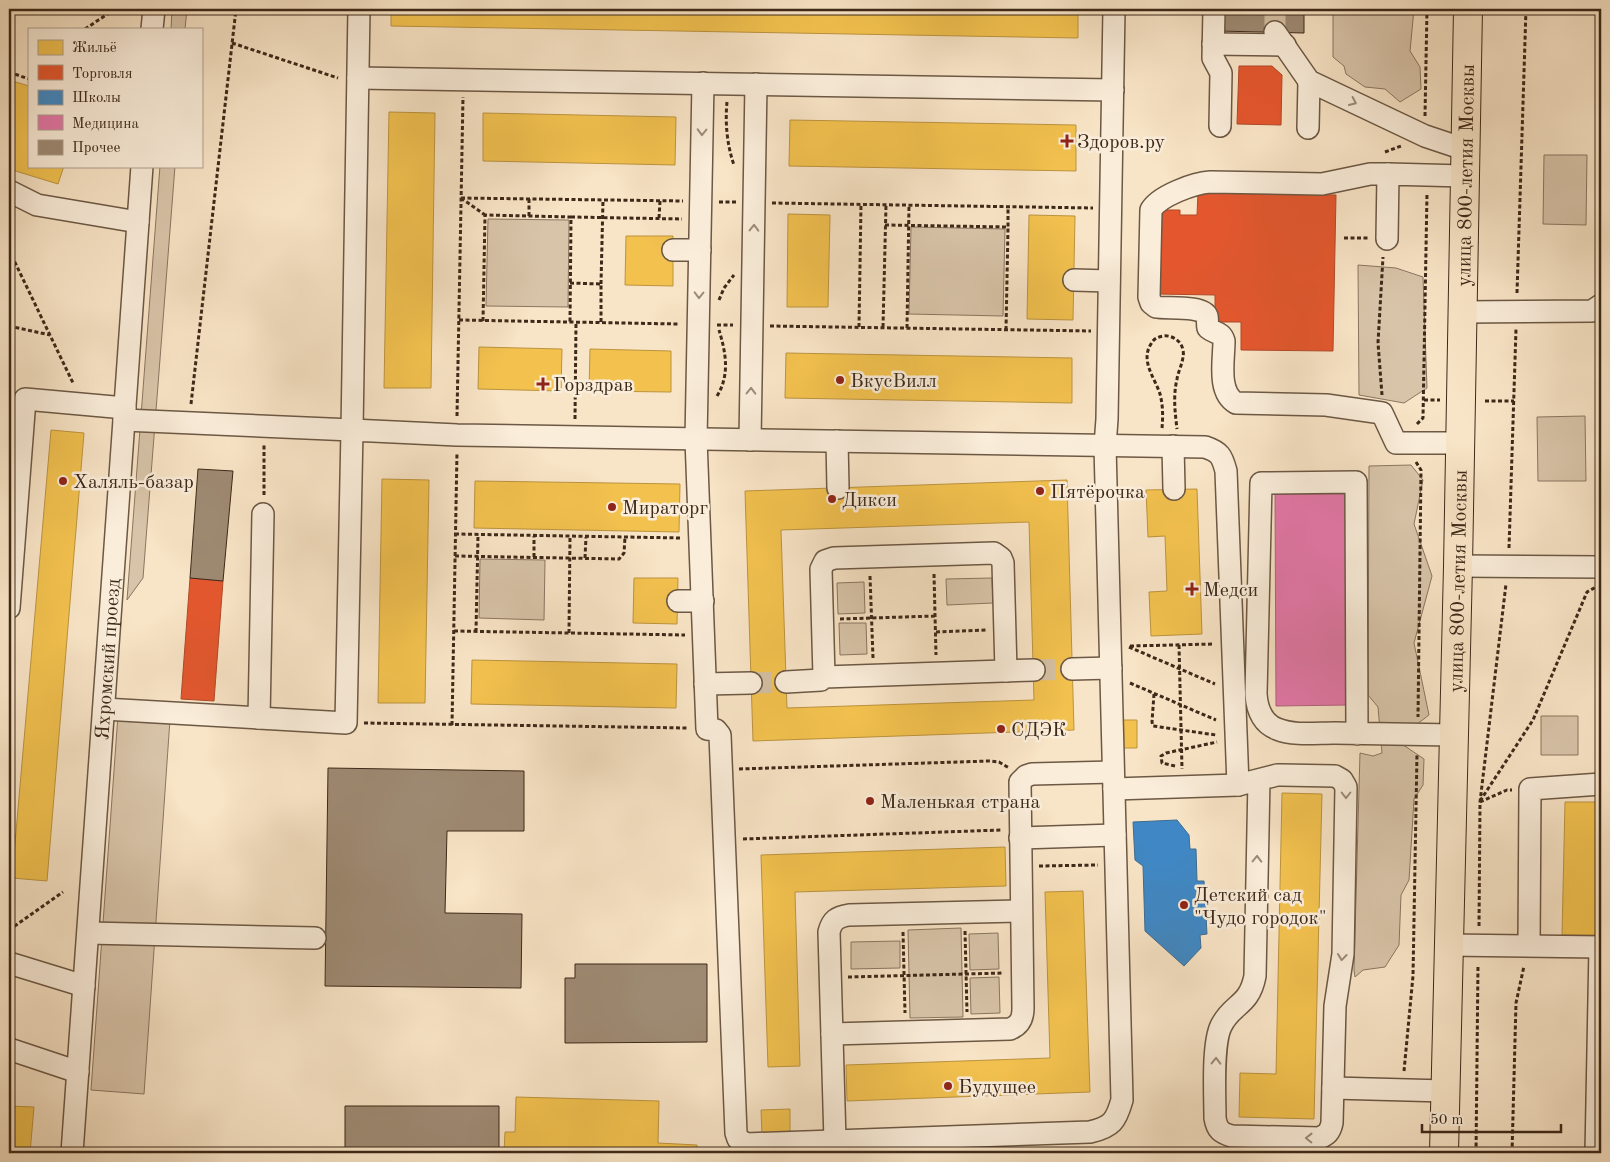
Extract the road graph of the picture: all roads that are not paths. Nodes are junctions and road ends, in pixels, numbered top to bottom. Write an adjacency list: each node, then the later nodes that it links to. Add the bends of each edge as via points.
1 (154, 9): 6 (street)
2 (359, 9): 8 (street)
3 (1114, 9): 12 (street)
4 (1214, 9): 7 (street)
5 (1468, 9): 15 (main road, улица 800-летия Москвы)
6 (152, 28)
7 (1214, 44): 9 (street, via 1280,38); 13 (street, via 1213,58 1221,73)
8 (358, 81): 10 (street); 29 (street)
9 (1309, 81): 14 (street); 15 (street, one-way to 15, via 1425,136)
10 (703, 83): 11 (street); 23 (street, one-way to 23)
11 (756, 84): 12 (street); 31 (street, one-way to 11)
12 (1113, 90): 25 (street)
13 (1220, 126)
14 (1308, 128)
15 (1464, 149): 18 (main road, улица 800-летия Москвы)
16 (142, 168): 20 (street, Яхромский проезд)
17 (1388, 174): 18 (street); 21 (street); 33 (street, via 1370,174 1322,184 1201,183 1158,202 1152,210 1151,303 1156,307 1201,310 1207,316 1208,328 1223,336 1224,387 1227,396 1236,403 1336,406 1382,413 1396,443)
18 (1464, 176): 27 (main road, улица 800-летия Москвы)
19 (9, 191): 20 (street, via 37,205)
20 (138, 222): 28 (street, Яхромский проезд)
21 (1385, 248)
22 (673, 250): 23 (street)
23 (700, 250): 30 (street, one-way to 30, via 711,323)
24 (1074, 280): 25 (street)
25 (1109, 281): 34 (street)
26 (1601, 305): 27 (street, via 1592,311)
27 (1462, 312): 33 (main road, улица 800-летия Москвы)
28 (125, 414): 29 (street); 43 (street, via 84,404 25,398); 52 (street, Яхромский проезд)
29 (352, 430): 30 (street); 53 (street, via 346,723)
30 (696, 439): 31 (street); 42 (street)
31 (750, 440): 32 (street)
32 (837, 441): 34 (street); 36 (street)
33 (1460, 443): 39 (main road, улица 800-летия Москвы)
34 (1105, 446): 35 (street); 47 (street)
35 (1171, 446): 37 (street); 59 (street, via 1216,450 1223,458 1226,471)
36 (838, 488)
37 (1174, 489)
38 (263, 514): 53 (street)
39 (1458, 566): 40 (street); 55 (main road, улица 800-летия Москвы)
40 (1601, 567)
41 (678, 601): 42 (street)
42 (703, 601): 51 (street)
43 (9, 608)
44 (1072, 669): 47 (street)
45 (1034, 670): 46 (street)
46 (1006, 671): 48 (street); 48 (street, via 1003,563 994,553 834,558 822,564 821,569)
47 (1111, 672): 56 (street)
48 (824, 677): 49 (street, via 821,680)
49 (786, 682)
50 (751, 683): 51 (street)
51 (706, 684): 75 (street, via 707,729 716,730 720,735 736,1133 738,1139 746,1144)
52 (104, 709): 53 (street); 63 (street, Яхромский проезд)
53 (259, 718)
54 (1357, 734): 54 (street, via 1288,732 1267,723 1257,705 1261,483 1356,482); 55 (street)
55 (1454, 735): 65 (main road, улица 800-летия Москвы)
56 (1114, 780): 59 (street, via 1183,777); 60 (street); 61 (street, via 1032,774 1022,778 1019,789)
57 (1259, 780): 59 (street); 73 (street, one-way to 73, via 1281,775 1309,785 1338,777 1345,782 1343,954 1335,1006); 73 (street, one-way to 57, via 1332,1123 1325,1136 1232,1136 1217,1128 1218,1034 1227,1016 1250,994 1255,976)
58 (1601, 784): 66 (street, via 1530,789)
59 (1238, 785)
60 (1115, 835): 61 (street); 75 (street, via 1122,1100 1117,1117 1104,1129 1090,1132)
61 (1020, 838): 62 (street)
62 (1021, 911): 70 (street, via 1023,1016 1016,1026 1010,1029); 70 (street, via 840,916 831,925 830,932)
63 (88, 933): 64 (street); 69 (street, Яхромский проезд)
64 (315, 938)
65 (1449, 945): 66 (street); 74 (main road, улица 800-летия Москвы)
66 (1529, 946): 67 (street)
67 (1600, 946): 78 (street)
68 (9, 963): 69 (street)
69 (84, 986): 72 (street, Яхромский проезд)
70 (832, 1034): 75 (street)
71 (9, 1049): 72 (street)
72 (78, 1072): 76 (street, Яхромский проезд)
73 (1333, 1088): 74 (street)
74 (1445, 1091): 77 (main road, улица 800-летия Москвы)
75 (835, 1141)
76 (72, 1153)
77 (1444, 1153)
78 (1596, 1153)

